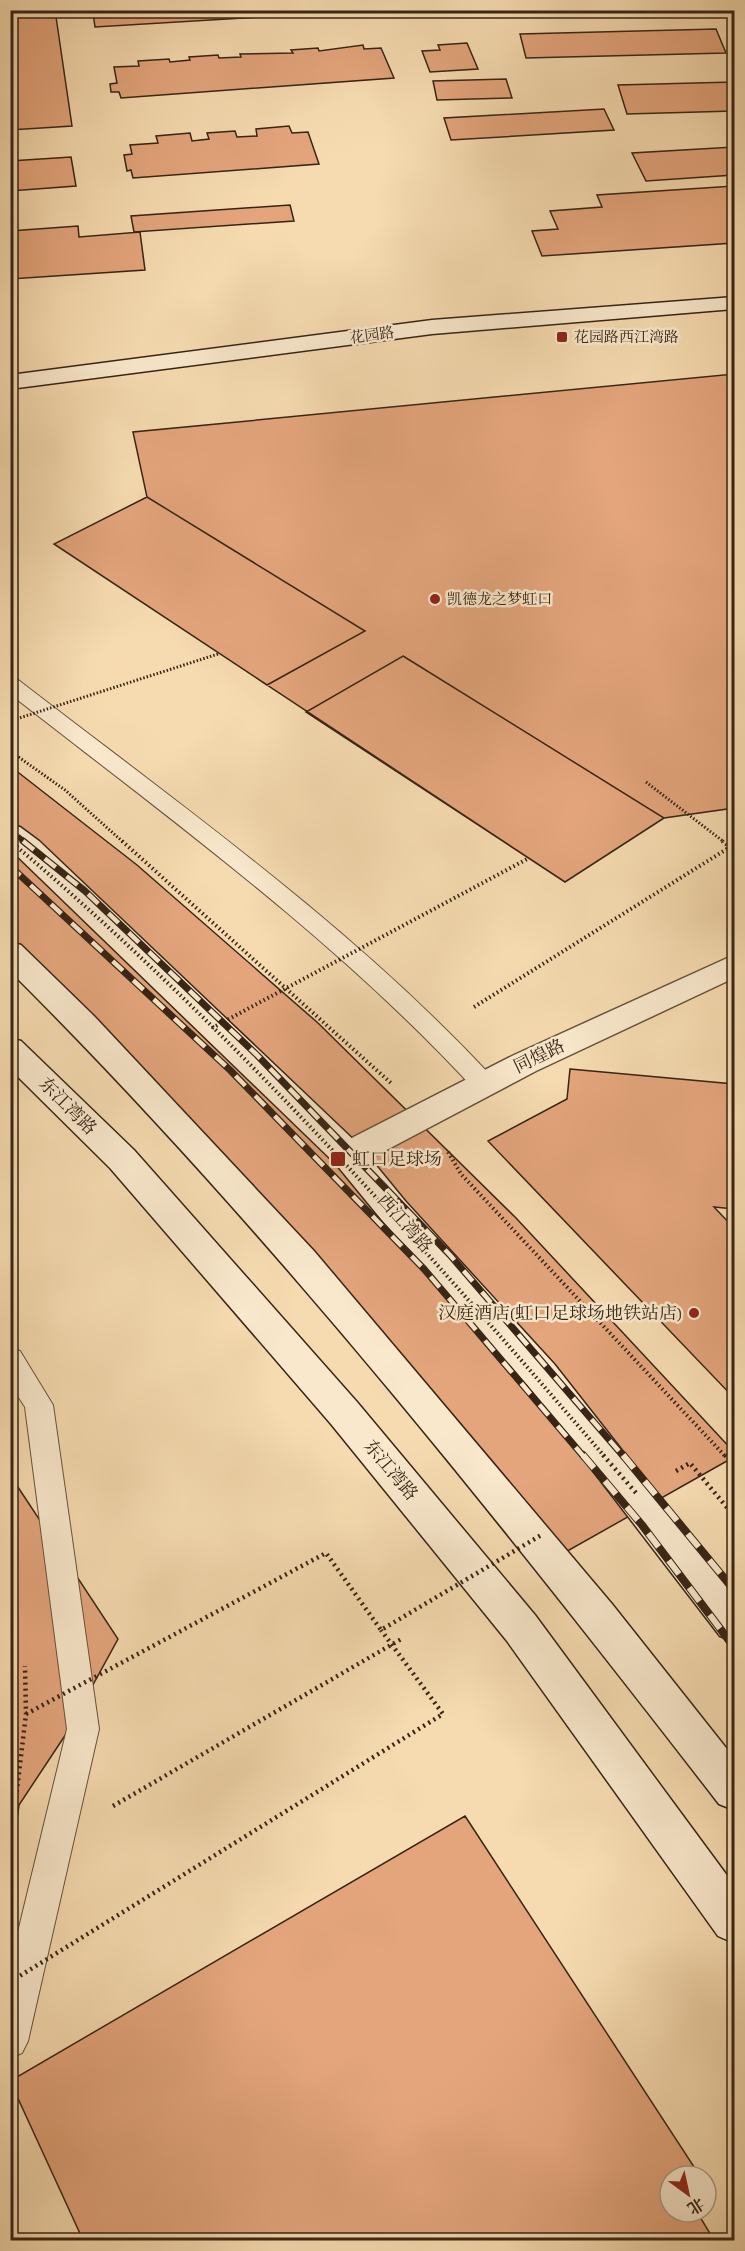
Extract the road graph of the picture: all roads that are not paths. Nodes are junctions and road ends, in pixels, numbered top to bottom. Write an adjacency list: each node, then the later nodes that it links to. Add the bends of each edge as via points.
1 (735, 303): 2 (main road, 花园路, via 432,327)
2 (10, 382)
3 (10, 683): 8 (lane, via 368,969 435,1031)
4 (10, 834): 9 (main road, 西江湾路)
5 (10, 952): 12 (main road, via 83,1024 302,1260 584,1599)
6 (735, 966): 8 (main road, 同煌路)
7 (10, 1049): 13 (main road, 东江湾路, via 122,1159 358,1431 521,1628)
8 (484, 1084): 9 (main road, 同煌路)
9 (348, 1155): 11 (main road, 西江湾路, via 541,1375)
10 (10, 1359): 14 (lane, via 39,1406 82,1729)
11 (735, 1623)
12 (735, 1790)
13 (735, 1921)
14 (10, 2041)

